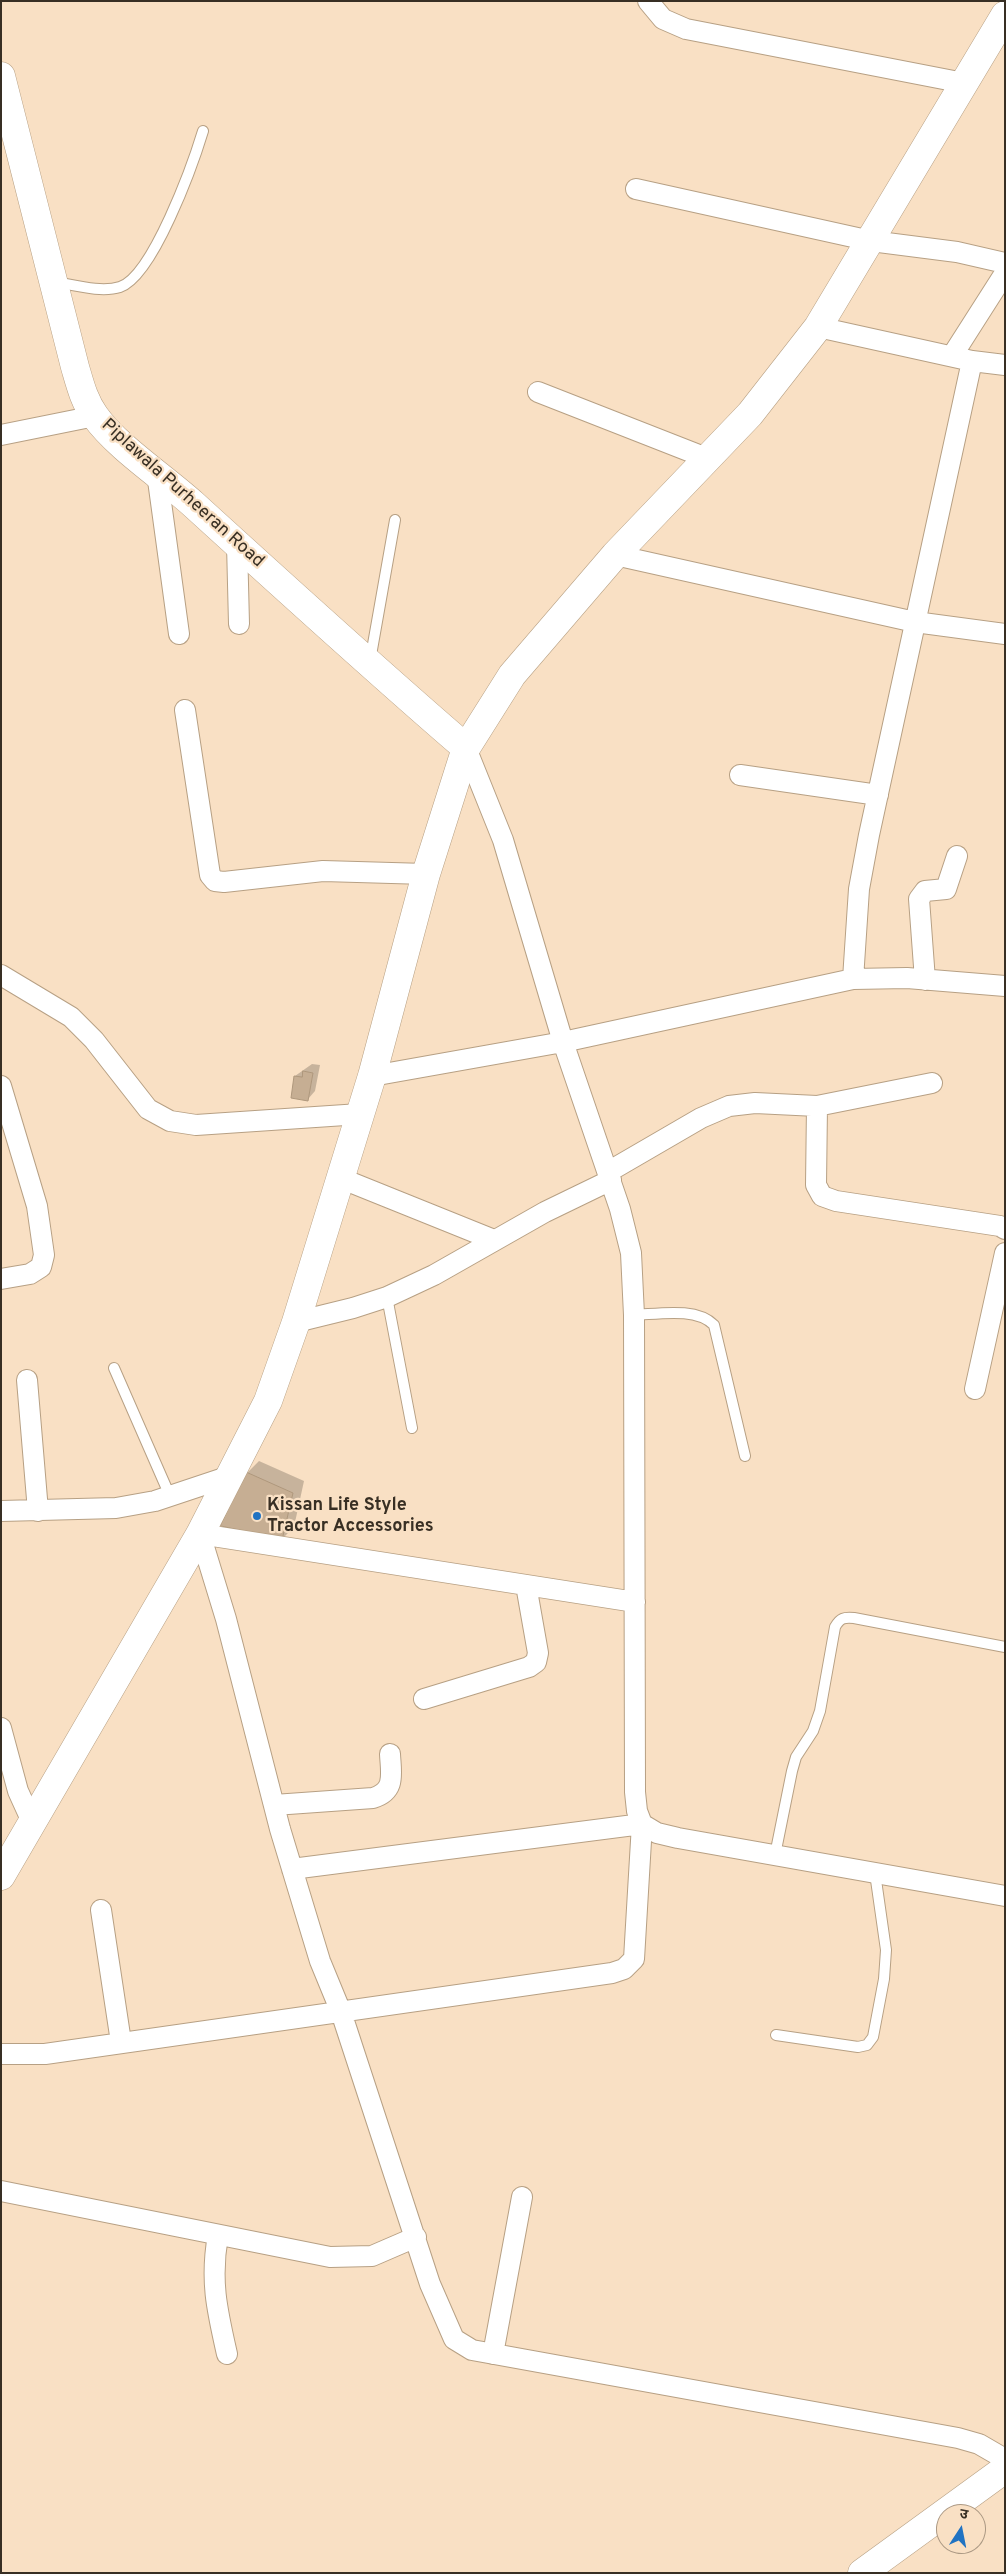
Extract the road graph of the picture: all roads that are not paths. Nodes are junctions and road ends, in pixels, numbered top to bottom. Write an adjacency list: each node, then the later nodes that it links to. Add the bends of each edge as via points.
1 (648, 1): 4 (street, via 663,20 686,29)
2 (1003, 19): 4 (main road)
3 (1, 76): 10 (main road, Piplawala Purheeran Road)
4 (964, 83): 7 (main road)
5 (204, 131): 10 (lane, via 179,200 134,278 121,287 107,289)
6 (636, 189): 7 (street)
7 (871, 241): 8 (street, via 957,252); 11 (main road)
8 (1005, 263)
9 (1005, 273): 12 (street)
10 (54, 282): 16 (main road, Piplawala Purheeran Road, via 84,396)
11 (818, 327): 12 (street); 18 (main road, via 750,414)
12 (952, 356): 13 (street)
13 (972, 360): 14 (street); 23 (street)
14 (1005, 365)
15 (538, 392): 18 (street)
16 (95, 416): 17 (street); 19 (main road, Piplawala Purheeran Road)
17 (1, 435)
18 (709, 459): 22 (main road)
19 (157, 472): 21 (main road, Piplawala Purheeran Road); 25 (street)
20 (394, 520): 27 (lane)
21 (237, 544): 24 (street); 27 (main road, Piplawala Purheeran Road)
22 (615, 555): 23 (street); 29 (main road, via 512,675)
23 (915, 622): 26 (street); 31 (street)
24 (239, 624)
25 (179, 634)
26 (1005, 634)
27 (369, 665): 29 (main road, Piplawala Purheeran Road)
28 (185, 710): 33 (street, via 210,875 216,881 323,871)
29 (466, 748): 33 (main road); 38 (street, via 503,840)
30 (740, 775): 31 (street)
31 (878, 794): 35 (street, via 859,889)
32 (957, 856): 36 (street, via 946,888 925,891 920,899)
33 (426, 874): 39 (main road)
34 (1, 975): 43 (street, via 71,1017 94,1040 148,1109 170,1121 196,1126)
35 (852, 979): 36 (street); 38 (street)
36 (925, 980): 37 (street)
37 (1005, 986)
38 (563, 1042): 39 (street); 44 (street)
39 (372, 1076): 43 (main road)
40 (932, 1084): 42 (street)
41 (1, 1086): 49 (street, via 37,1206 44,1255 41,1267 30,1274)
42 (817, 1106): 44 (street, via 755,1103 729,1106 701,1118); 46 (street, via 816,1185 822,1196)
43 (360, 1114): 45 (main road)
44 (610, 1176): 47 (street); 51 (street, via 631,1252)
45 (340, 1178): 47 (street); 52 (main road)
46 (1005, 1229)
47 (494, 1240): 50 (street, via 434,1275)
48 (1005, 1253): 55 (street)
49 (1, 1280)
50 (386, 1297): 52 (street); 56 (lane)
51 (634, 1315): 57 (lane, via 694,1314 706,1317 714,1324); 64 (street)
52 (296, 1322): 58 (main road, via 268,1401)
53 (114, 1368): 59 (lane)
54 (27, 1380): 61 (street)
55 (975, 1389)
56 (412, 1428)
57 (745, 1456)
58 (230, 1476): 59 (street); 62 (main road)
59 (170, 1496): 61 (street, via 116,1508)
60 (1, 1510): 61 (street)
61 (38, 1511)
62 (200, 1534): 63 (street); 69 (street, via 226,1619); 70 (main road)
63 (526, 1585): 64 (street); 66 (street, via 538,1654 536,1662 529,1667)
64 (635, 1602): 71 (street, via 635,1792)
65 (1005, 1647): 72 (lane, via 854,1618 844,1617 838,1621 820,1711 813,1731 796,1757)
66 (424, 1699)
67 (1, 1728): 70 (street, via 18,1791)
68 (390, 1754): 69 (street, via 390,1787 384,1795)
69 (274, 1805): 73 (street)
70 (33, 1824): 75 (main road)
71 (642, 1824): 72 (street, via 678,1838); 73 (street); 78 (street, via 637,1940 634,1959 624,1969)
72 (775, 1855): 74 (street)
73 (292, 1869): 78 (street, via 320,1961)
74 (875, 1873): 76 (street); 79 (lane, via 886,1950 873,2037 867,2045 858,2047)
75 (1, 1876)
76 (1005, 1896)
77 (101, 1910): 80 (street)
78 (341, 2012): 80 (street); 85 (street)
79 (776, 2035)
80 (121, 2042): 81 (street, via 45,2054)
81 (1, 2054)
82 (1, 2191): 84 (street)
83 (522, 2198): 87 (street)
84 (218, 2235): 85 (street, via 330,2258 372,2256); 86 (street, via 213,2278)
85 (416, 2237): 87 (street, via 430,2284 454,2339 472,2350)
86 (227, 2354)
87 (493, 2354): 88 (street, via 958,2438 979,2444)
88 (1005, 2459)
89 (1005, 2469): 90 (main road)
90 (862, 2573)

